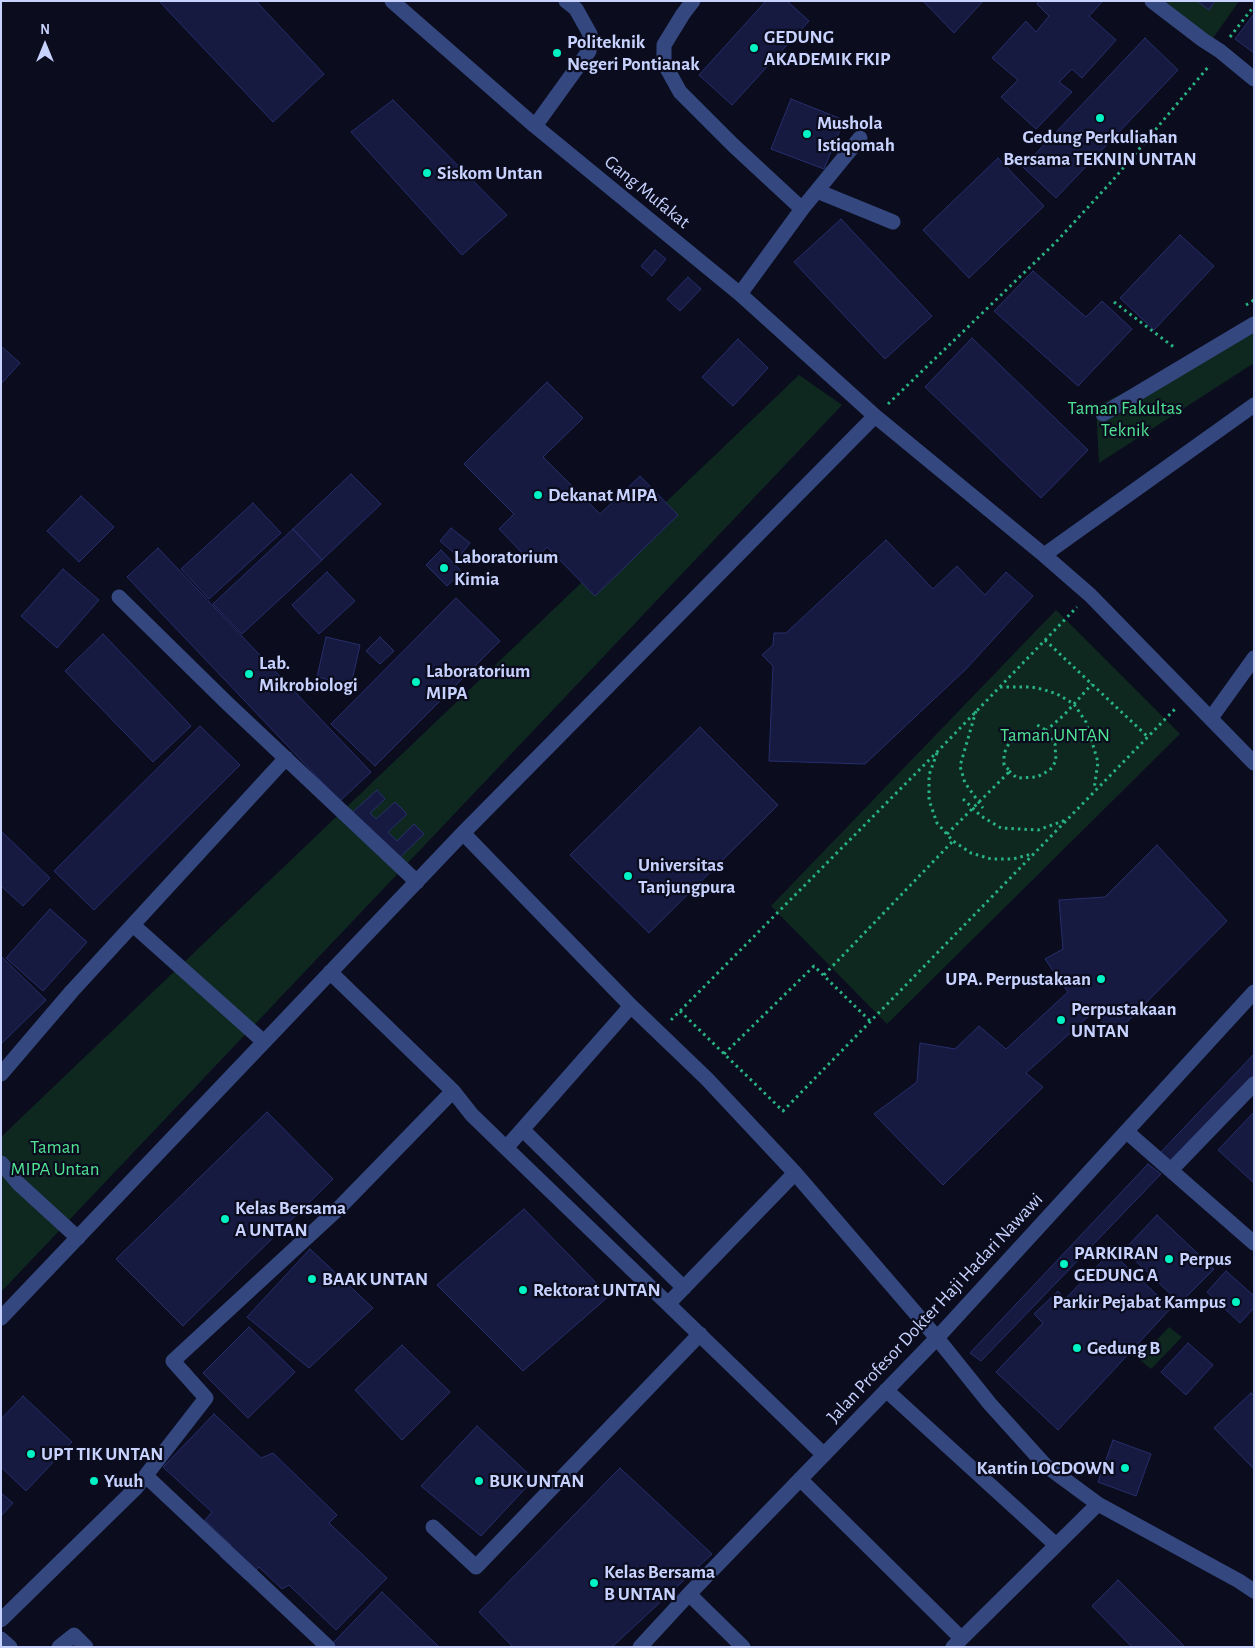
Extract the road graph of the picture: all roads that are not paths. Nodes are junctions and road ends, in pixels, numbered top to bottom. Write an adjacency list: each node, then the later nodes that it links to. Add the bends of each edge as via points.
1 (392, 1): 6 (street, Gang Mufakat)
2 (693, 1): 9 (street, via 664,45 664,63 680,92)
3 (1152, 1): 5 (street)
4 (574, 4): 6 (street, via 590,34 589,51)
5 (1254, 78)
6 (535, 126): 11 (street, Gang Mufakat)
7 (860, 138): 8 (street)
8 (817, 191): 9 (street); 10 (street)
9 (802, 209): 11 (street)
10 (894, 222)
11 (740, 294): 15 (street, Gang Mufakat)
12 (1254, 324): 14 (street)
13 (1254, 405): 16 (street)
14 (1103, 414)
15 (875, 416): 16 (street, Gang Mufakat); 22 (street)
16 (1044, 555): 19 (street, Gang Mufakat, via 1090,594)
17 (119, 597): 20 (street)
18 (1254, 658): 19 (street)
19 (1211, 718): 21 (street, Gang Mufakat)
20 (286, 758): 23 (street); 24 (street)
21 (1254, 763)
22 (462, 834): 23 (street); 27 (street)
23 (417, 882): 25 (street)
24 (133, 925): 28 (street); 29 (street)
25 (330, 972): 28 (street); 31 (street)
26 (1254, 992): 33 (street, Jalan Profesor Dokter Haji Hadari Nawawi)
27 (631, 1006): 32 (street); 37 (street, via 707,1080)
28 (264, 1042): 38 (street)
29 (1, 1074)
30 (1254, 1084): 36 (street)
31 (453, 1091): 34 (street); 47 (street, via 340,1207 173,1361 206,1398)
32 (523, 1130): 34 (street); 40 (street)
33 (1127, 1132): 36 (street); 44 (street, Jalan Profesor Dokter Haji Hadari Nawawi)
34 (506, 1148): 41 (street)
35 (1, 1163): 38 (street)
36 (1171, 1170): 39 (street)
37 (794, 1173): 40 (street); 44 (street)
38 (78, 1238): 42 (street)
39 (1254, 1243)
40 (684, 1288): 41 (street)
41 (668, 1304): 43 (street)
42 (1, 1318)
43 (700, 1334): 46 (street); 50 (street, via 476,1567)
44 (937, 1338): 45 (street, Jalan Profesor Dokter Haji Hadari Nawawi); 49 (street, via 1045,1466)
45 (886, 1390): 46 (street, Jalan Profesor Dokter Haji Hadari Nawawi); 51 (street)
46 (824, 1454): 48 (street, Jalan Profesor Dokter Haji Hadari Nawawi)
47 (146, 1476): 54 (street); 60 (street)
48 (800, 1479): 53 (street, Jalan Profesor Dokter Haji Hadari Nawawi); 56 (street)
49 (1098, 1504): 51 (street); 52 (street)
50 (433, 1527)
51 (1056, 1545): 56 (street)
52 (1254, 1591)
53 (689, 1594): 61 (street, Jalan Profesor Dokter Haji Hadari Nawawi); 62 (street)
54 (1, 1620)
55 (1, 1639): 57 (street)
56 (957, 1642)
57 (10, 1647)
58 (59, 1647): 59 (street, via 74,1635)
59 (86, 1647)
60 (328, 1647)
61 (640, 1647)
62 (743, 1647)

